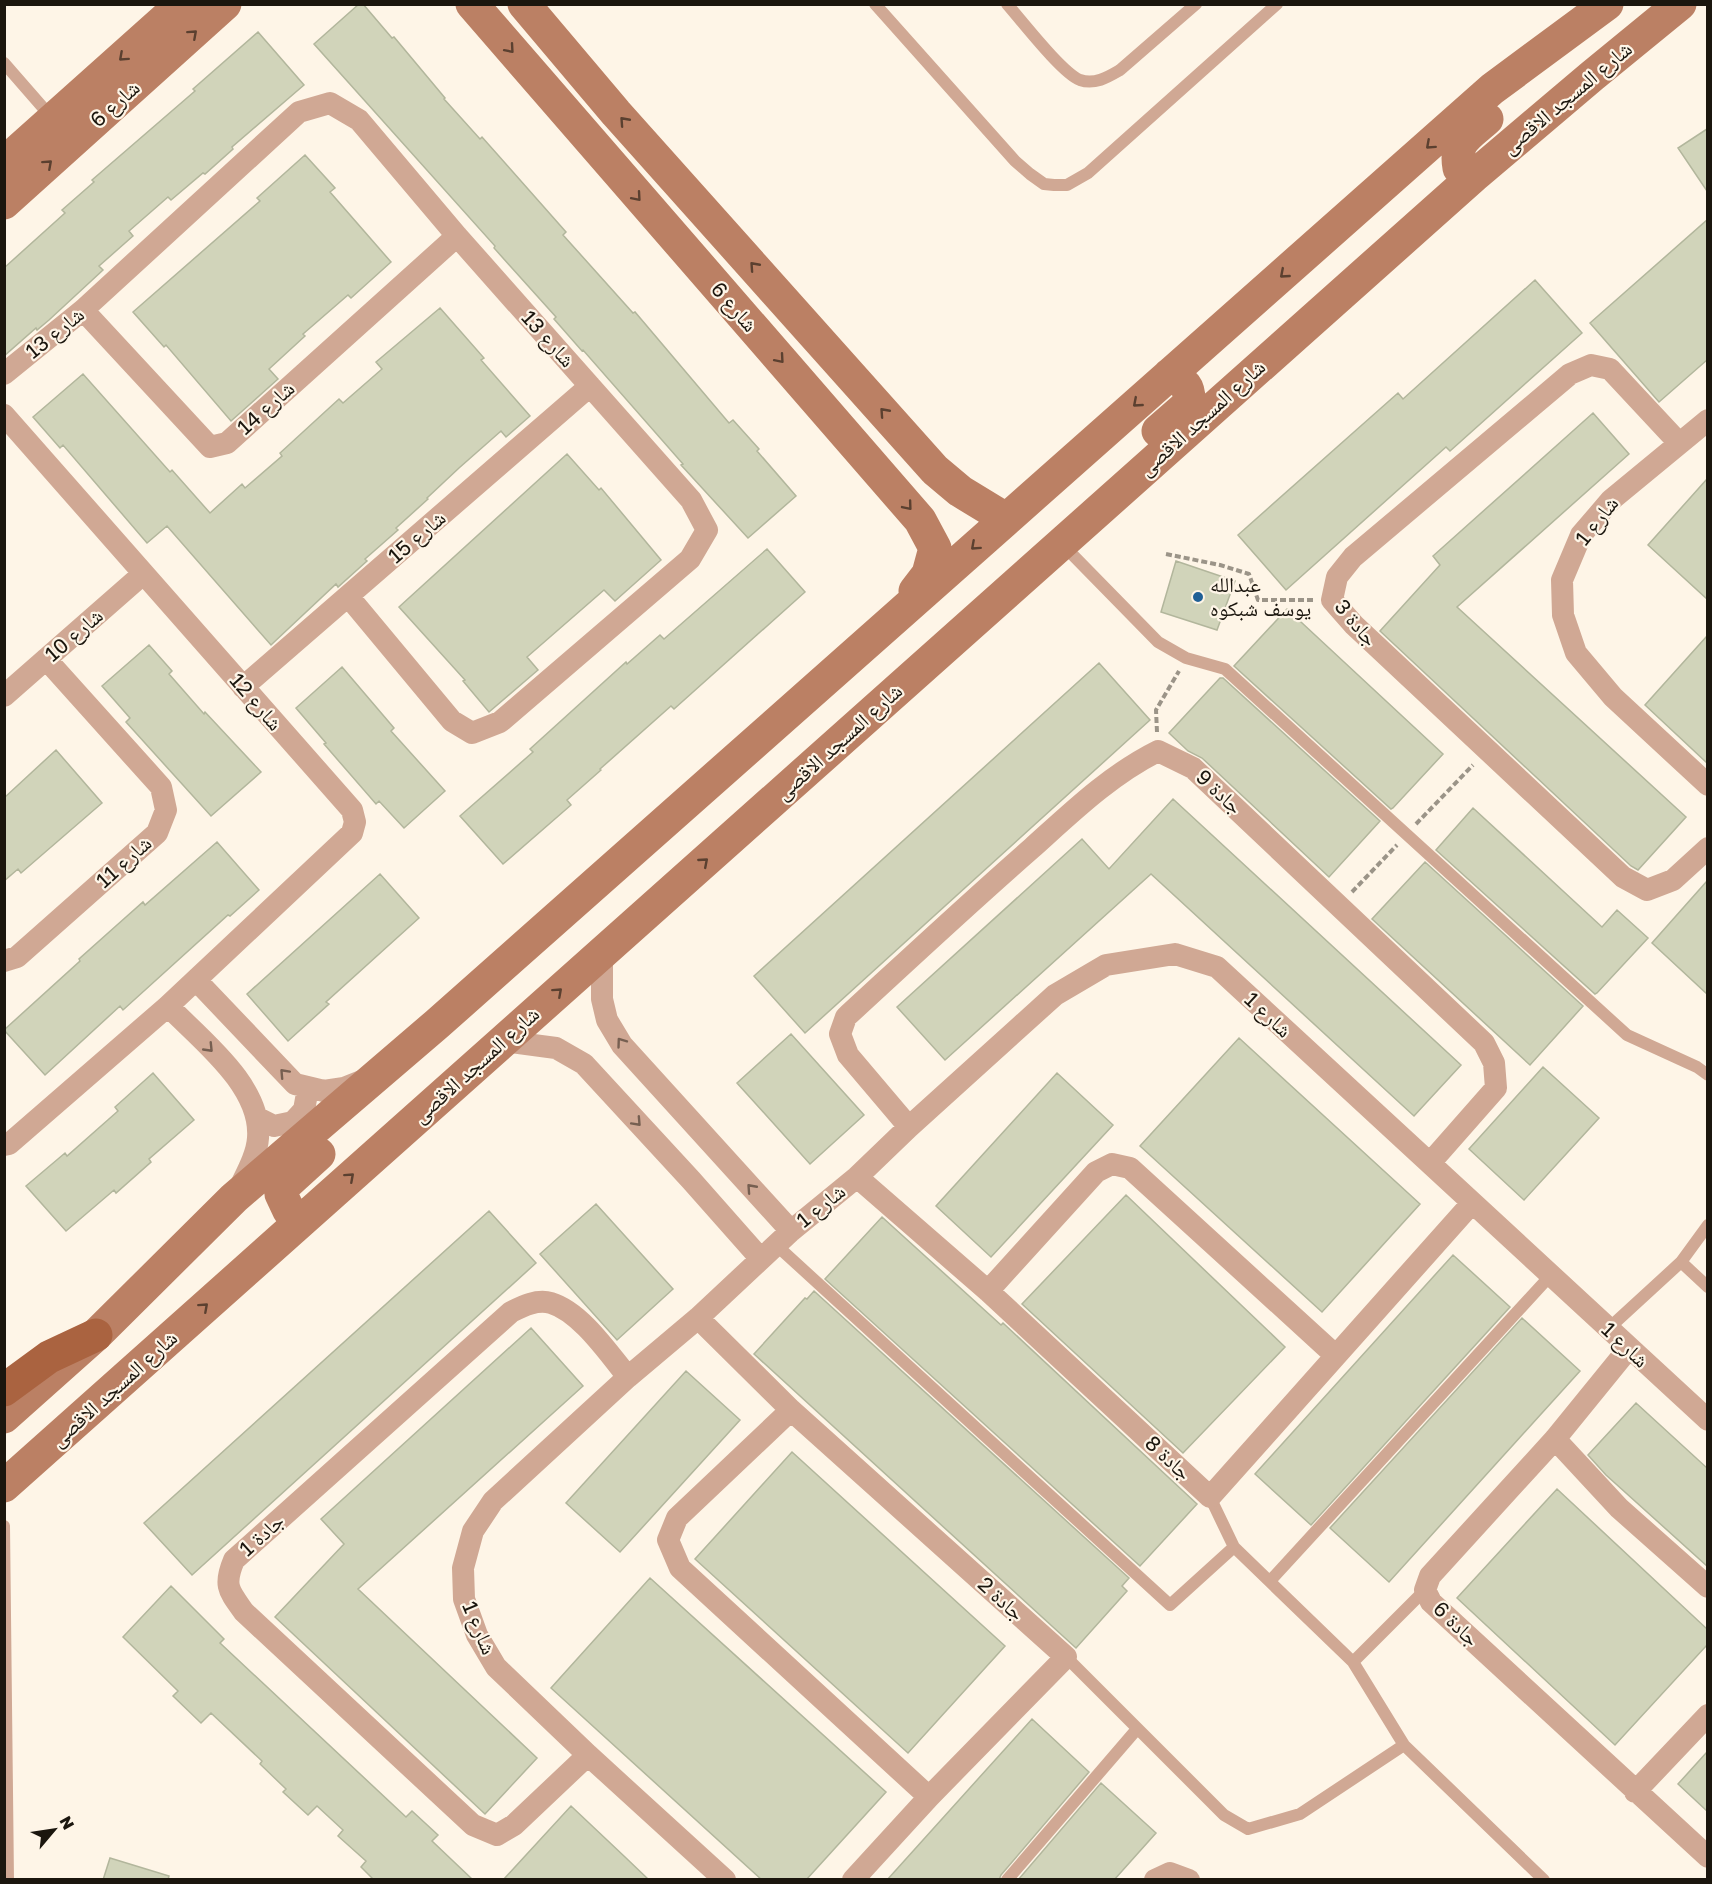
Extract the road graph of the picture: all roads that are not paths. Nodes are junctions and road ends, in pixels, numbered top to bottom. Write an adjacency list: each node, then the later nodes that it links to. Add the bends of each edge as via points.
1 (182, 4): 13 (main road, شارع 6, one-way to 13)
2 (225, 4): 13 (main road, شارع 6, one-way to 2)
3 (472, 4): 26 (main road, شارع 6, one-way to 26)
4 (524, 4): 24 (main road, شارع 6, one-way to 4)
5 (875, 4): 8 (lane, via 1015,161 1044,184 1054,185 1067,184 1089,173)
6 (1007, 4): 7 (lane, via 1066,71 1080,80 1093,82 1120,70)
7 (1196, 4)
8 (1277, 4)
9 (1607, 4): 11 (main road)
10 (1680, 4): 15 (main road, شارع المسجد الاقصى)
11 (1536, 56): 15 (main road, via 1530,79 1459,145 1460,168); 20 (main road, one-way to 20, via 1492,89)
12 (4, 63): 13 (lane)
13 (64, 130): 14 (main road, شارع 6); 16 (main road, شارع 6, one-way to 13)
14 (4, 163)
15 (1474, 176): 28 (main road, شارع المسجد الاقصى)
16 (4, 203)
17 (457, 236): 18 (street, شارع 13, via 359,120 330,103 300,112); 18 (street, شارع 14, via 227,443 210,447); 21 (street, شارع 13)
18 (83, 310): 19 (street, شارع 13)
19 (4, 374)
20 (1169, 375): 27 (main road, one-way to 27); 28 (main road, via 1184,382 1190,393 1189,404 1108,475)
21 (590, 386): 30 (street, شارع 15); 30 (street, شارع 13, via 691,500 706,530 681,567 500,722 472,733 452,721)
22 (4, 415): 29 (street, شارع 12)
23 (1707, 420): 25 (street, شارع 1)
24 (909, 440): 26 (main road); 27 (main road, شارع 6, via 960,491)
25 (1679, 442): 35 (street, شارع 1, via 1611,500 1581,535 1562,580 1563,615 1583,662 1613,697); 36 (street, جادة 3, via 1610,369 1591,364 1570,374 1353,557 1337,577 1332,600 1370,641 1623,878 1647,890 1673,880)
26 (877, 470): 31 (main road, شارع 6, one-way to 31, via 920,520 935,548 928,574)
27 (1006, 519): 31 (main road, one-way to 31)
28 (1070, 536): 37 (main road, شارع المسجد الاقصى, one-way to 28); 44 (lane, via 1158,642 1186,658 1225,669 1627,1035)
29 (144, 574): 32 (street, شارع 10); 33 (street, شارع 12)
30 (348, 596): 33 (street, شارع 15)
31 (893, 620): 41 (main road)
32 (46, 659): 34 (street, شارع 10); 38 (street, شارع 11, via 161,787 166,810 157,833 17,957)
33 (243, 687): 39 (street, شارع 12, via 352,810 355,822 352,833)
34 (4, 696)
35 (1707, 785)
36 (1707, 848)
37 (602, 952): 42 (main road, شارع المسجد الاقصى, one-way to 37); 55 (street, شارع 1, one-way to 37, via 607,1020 602,999)
38 (4, 961)
39 (196, 980): 40 (street, شارع 12); 45 (street, one-way to 39, via 295,1084)
40 (168, 1006): 46 (street, one-way to 46, via 231,1070); 48 (street, شارع 12)
41 (437, 1024): 43 (main road); 53 (main road, via 422,1060 285,1185 281,1194 289,1211 297,1216)
42 (504, 1041): 53 (main road, شارع المسجد الاقصى, one-way to 42); 55 (street, one-way to 55, via 556,1048 584,1064 691,1179)
43 (376, 1075): 45 (street, via 344,1088); 51 (main road)
44 (1707, 1075)
45 (308, 1088): 46 (street, via 304,1110 293,1122 274,1126)
46 (258, 1118): 51 (street, via 258,1140)
47 (909, 1127): 49 (street, شارع 1, via 1055,995 1106,965 1175,954 1217,967); 49 (street, جادة 9, via 848,1055 840,1034 846,1017 1106,782 1158,751 1194,768 1484,1043 1494,1064 1496,1088); 50 (street, شارع 1)
48 (4, 1145)
49 (1430, 1163): 52 (street, شارع 1)
50 (857, 1177): 55 (street, شارع 1); 59 (street, جادة 8)
51 (234, 1198): 62 (main road)
52 (1472, 1203): 57 (street, شارع 1); 64 (street, جادة 8)
53 (308, 1214): 71 (main road, شارع المسجد الاقصى, one-way to 53)
54 (1707, 1226): 56 (lane)
55 (775, 1244): 60 (street, شارع 1); 74 (lane, via 1170,1605)
56 (1681, 1262): 58 (lane); 61 (lane)
57 (1550, 1276): 61 (street, شارع 1); 75 (lane)
58 (1707, 1287)
59 (988, 1291): 64 (street, via 1096,1172 1112,1164 1130,1168); 72 (street, جادة 8)
60 (698, 1318): 65 (street, شارع 1); 67 (street, جادة 2)
61 (1608, 1329): 63 (street, شارع 1)
62 (96, 1335): 66 (main road); 68 (main road)
63 (1629, 1348): 69 (street, شارع 1); 70 (street, جادة 6)
64 (1335, 1355): 72 (street, جادة 8)
65 (628, 1377): 83 (street, شارع 1, via 493,1501 473,1531 463,1568 464,1599 477,1635 496,1667); 83 (street, جادة 1, via 572,1314 550,1303 529,1304 511,1312 234,1560 226,1577 231,1594 244,1612 473,1825 496,1835 514,1825)
66 (12, 1379)
67 (791, 1410): 78 (street, جادة 2); 85 (street, via 678,1518 668,1540 680,1568)
68 (4, 1417)
69 (1707, 1420)
70 (1555, 1439): 76 (street, via 1619,1508); 77 (street, جادة 6, via 1430,1576)
71 (4, 1486)
72 (1210, 1497): 74 (lane)
73 (4, 1526): 87 (lane)
74 (1234, 1547): 75 (lane)
75 (1270, 1581): 79 (lane)
76 (1707, 1587)
77 (1425, 1590): 79 (lane); 84 (street, جادة 6, via 1431,1602)
78 (1065, 1657): 81 (lane); 85 (street)
79 (1353, 1662): 82 (lane)
80 (1707, 1714): 84 (street)
81 (1137, 1729): 82 (lane, via 1224,1815 1248,1830 1300,1814); 90 (lane)
82 (1404, 1745): 93 (lane)
83 (588, 1755): 88 (street, شارع 1)
84 (1635, 1792): 86 (street, جادة 6)
85 (929, 1797): 89 (street)
86 (1707, 1857)
87 (8, 1880)
88 (725, 1880)
89 (853, 1880)
90 (1007, 1880)
91 (1155, 1880): 92 (street, via 1170,1873)
92 (1190, 1880)
93 (1544, 1880)

